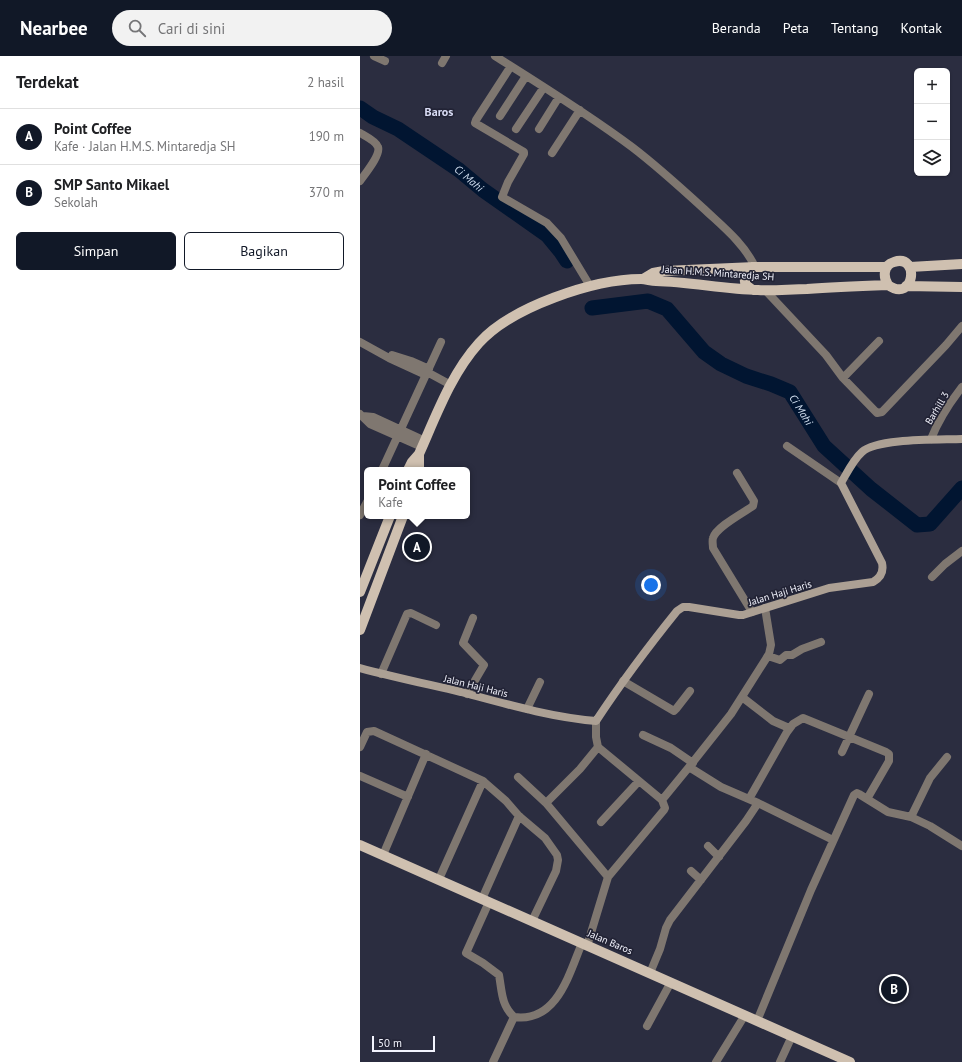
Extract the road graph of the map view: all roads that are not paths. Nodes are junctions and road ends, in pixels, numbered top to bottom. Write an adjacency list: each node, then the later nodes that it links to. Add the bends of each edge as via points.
1 (374, 56): 4 (street)
2 (446, 56): 5 (street)
3 (495, 56): 6 (street)
4 (385, 61)
5 (442, 63)
6 (511, 66): 7 (street); 23 (street, via 475,123 524,152 502,198 547,223 561,238)
7 (526, 76): 8 (street); 11 (street)
8 (544, 87): 9 (street); 13 (street)
9 (559, 97): 10 (street); 12 (street)
10 (580, 110): 15 (street); 18 (street, via 672,179 727,230 747,253)
11 (500, 116)
12 (540, 128)
13 (516, 129)
14 (360, 133): 16 (street, via 378,146 376,156)
15 (552, 153)
16 (360, 181)
17 (962, 264): 20 (main road, Jalan H.M.S. Mintaredja SH)
18 (753, 267): 19 (main road, Jalan H.M.S. Mintaredja SH); 21 (main road, Jalan H.M.S. Mintaredja SH, via 653,272); 26 (main road, via 747,270 745,280 747,286)
19 (887, 267): 20 (main road, Jalan H.M.S. Mintaredja SH, via 893,262 900,261); 22 (main road, via 884,276)
20 (910, 267): 24 (main road, via 912,275)
21 (643, 279): 23 (main road, Jalan H.M.S. Mintaredja SH); 26 (main road, Jalan H.M.S. Mintaredja SH)
22 (888, 285): 24 (main road, Jalan H.M.S. Mintaredja SH, via 897,289); 27 (main road, Jalan H.M.S. Mintaredja SH)
23 (590, 286): 34 (main road, Jalan H.M.S. Mintaredja SH, via 554,298 516,315 501,325 480,342)
24 (906, 286): 25 (main road, Jalan H.M.S. Mintaredja SH)
25 (962, 288)
26 (753, 290): 27 (main road, Jalan H.M.S. Mintaredja SH)
27 (766, 290): 33 (street, via 826,355)
28 (962, 326): 33 (street, via 880,414 874,411)
29 (879, 341): 33 (street)
30 (360, 342): 32 (street, via 389,358)
31 (442, 342): 32 (street)
32 (428, 372): 34 (street); 37 (street)
33 (843, 378)
34 (451, 384): 41 (main road, Jalan H.M.S. Mintaredja SH)
35 (962, 387): 38 (street, Barhill 3, via 939,420)
36 (361, 415): 37 (street, via 373,417)
37 (400, 433): 41 (street); 42 (street)
38 (931, 439): 39 (street); 46 (street, via 873,446 861,453)
39 (962, 439)
40 (787, 446): 46 (street)
41 (422, 448): 43 (main road, Jalan H.M.S. Mintaredja SH); 44 (main road, Jalan H.M.S. Mintaredja SH)
42 (383, 467)
43 (410, 467)
44 (420, 467)
45 (737, 473): 53 (street, via 754,504 718,530 713,537 713,548)
46 (843, 480): 52 (street, Jalan Haji Haris, via 882,563 880,576 873,582 829,588)
47 (389, 519): 51 (main road)
48 (402, 519): 56 (main road)
49 (962, 551): 50 (street)
50 (932, 577)
51 (360, 592)
52 (765, 608): 53 (street, Jalan Haji Haris); 58 (street, via 771,645)
53 (752, 612): 61 (street, Jalan Haji Haris, via 739,615 683,607 677,611)
54 (473, 618): 64 (street, via 463,643 484,665)
55 (436, 625): 60 (street, via 411,613 407,614)
56 (360, 630)
57 (821, 642): 58 (street, via 792,655 786,655 780,660)
58 (768, 656): 66 (street)
59 (360, 668): 60 (street, Jalan Haji Haris)
60 (381, 674): 64 (street, Jalan Haji Haris)
61 (623, 681): 63 (street, via 674,711); 68 (street, Jalan Haji Haris)
62 (540, 682): 67 (street)
63 (690, 691)
64 (467, 694): 67 (street, Jalan Haji Haris)
65 (869, 694): 71 (street)
66 (742, 697): 69 (street, via 773,721); 77 (street)
67 (527, 709): 68 (street, Jalan Haji Haris, via 569,719)
68 (596, 721): 73 (street)
69 (789, 728): 71 (street, via 803,718); 83 (street)
70 (643, 735): 77 (street, via 671,748)
71 (849, 736): 74 (street); 84 (street, via 886,752 890,757)
72 (360, 747): 75 (street, via 367,732 374,731)
73 (598, 747): 80 (street); 87 (street)
74 (842, 752)
75 (426, 754): 81 (street); 82 (street)
76 (947, 757): 89 (street, via 930,778)
77 (691, 765): 83 (street, via 721,787); 85 (street)
78 (360, 776): 82 (street)
79 (518, 777): 87 (street)
80 (640, 780): 85 (street); 90 (street)
81 (483, 781): 88 (street); 99 (street)
82 (408, 798): 95 (street)
83 (749, 799): 86 (street)
84 (867, 799): 89 (street, via 888,812); 91 (street, via 857,793 854,795)
85 (662, 800): 98 (street, via 664,810)
86 (758, 803): 91 (street); 96 (street)
87 (546, 804): 98 (street)
88 (519, 816): 101 (street); 102 (street, via 545,838 558,860 556,871)
89 (911, 817): 94 (street)
90 (601, 822)
91 (833, 840): 108 (street)
92 (360, 845): 95 (main road, Jalan Baros)
93 (708, 846): 96 (street)
94 (962, 846)
95 (383, 855): 99 (main road, Jalan Baros)
96 (719, 857): 100 (street)
97 (692, 872): 100 (street)
98 (608, 877): 103 (street)
99 (438, 879): 101 (main road, Jalan Baros)
100 (701, 880): 104 (street, via 666,928)
101 (485, 900): 102 (main road, Jalan Baros); 107 (street, via 466,953 499,975 501,996)
102 (532, 921): 103 (main road, Jalan Baros)
103 (585, 944): 104 (main road, Jalan Baros); 107 (street, via 553,1003 534,1015)
104 (650, 973): 105 (main road, Jalan Baros)
105 (671, 982): 106 (main road, Jalan Baros); 109 (street)
106 (744, 1015): 108 (main road, Jalan Baros); 112 (street)
107 (514, 1017): 111 (street)
108 (757, 1021): 110 (main road, Jalan Baros)
109 (647, 1026)
110 (792, 1036): 113 (street); 114 (main road, Jalan Baros)
111 (493, 1062)
112 (716, 1062)
113 (780, 1062)
114 (850, 1062)

